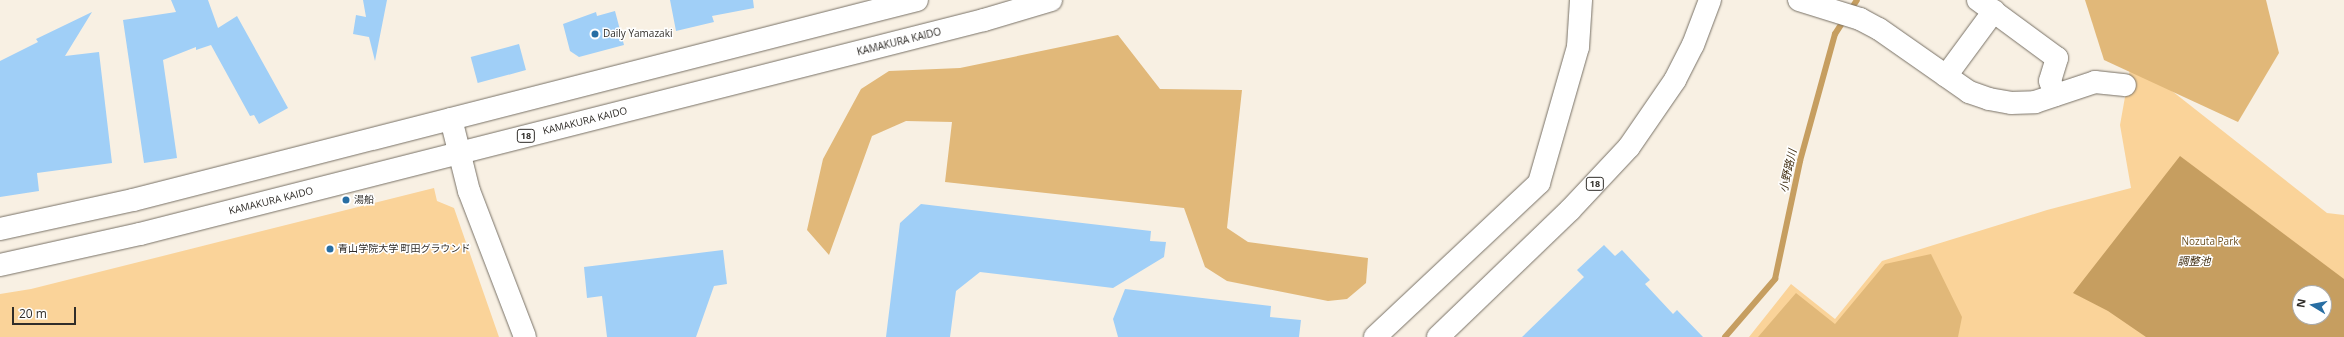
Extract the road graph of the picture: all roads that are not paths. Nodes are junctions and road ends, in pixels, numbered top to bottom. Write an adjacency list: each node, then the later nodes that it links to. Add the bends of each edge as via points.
1 (917, 0): 10 (main road)
2 (1051, 0): 11 (main road, KAMAKURA KAIDO / 18, via 984,20)
3 (1581, 0): 15 (main road, via 1578,48 1538,183)
4 (1710, 0): 16 (main road, 18, via 1693,45 1675,80 1629,147 1570,210)
5 (1799, 0): 7 (main road, via 1860,19)
6 (1986, 6): 7 (main road); 9 (main road, via 2058,58 2050,81)
7 (1946, 76): 9 (main road, via 1969,92 2011,103 2035,102)
8 (2126, 85): 9 (main road, via 2095,82)
9 (2055, 95)
10 (450, 119): 11 (main road); 12 (main road, via 126,202)
11 (459, 153): 13 (main road, KAMAKURA KAIDO / 18, via 140,234); 14 (main road, via 469,191)
12 (0, 229)
13 (0, 265)
14 (525, 337)
15 (1375, 337)
16 (1438, 337)

